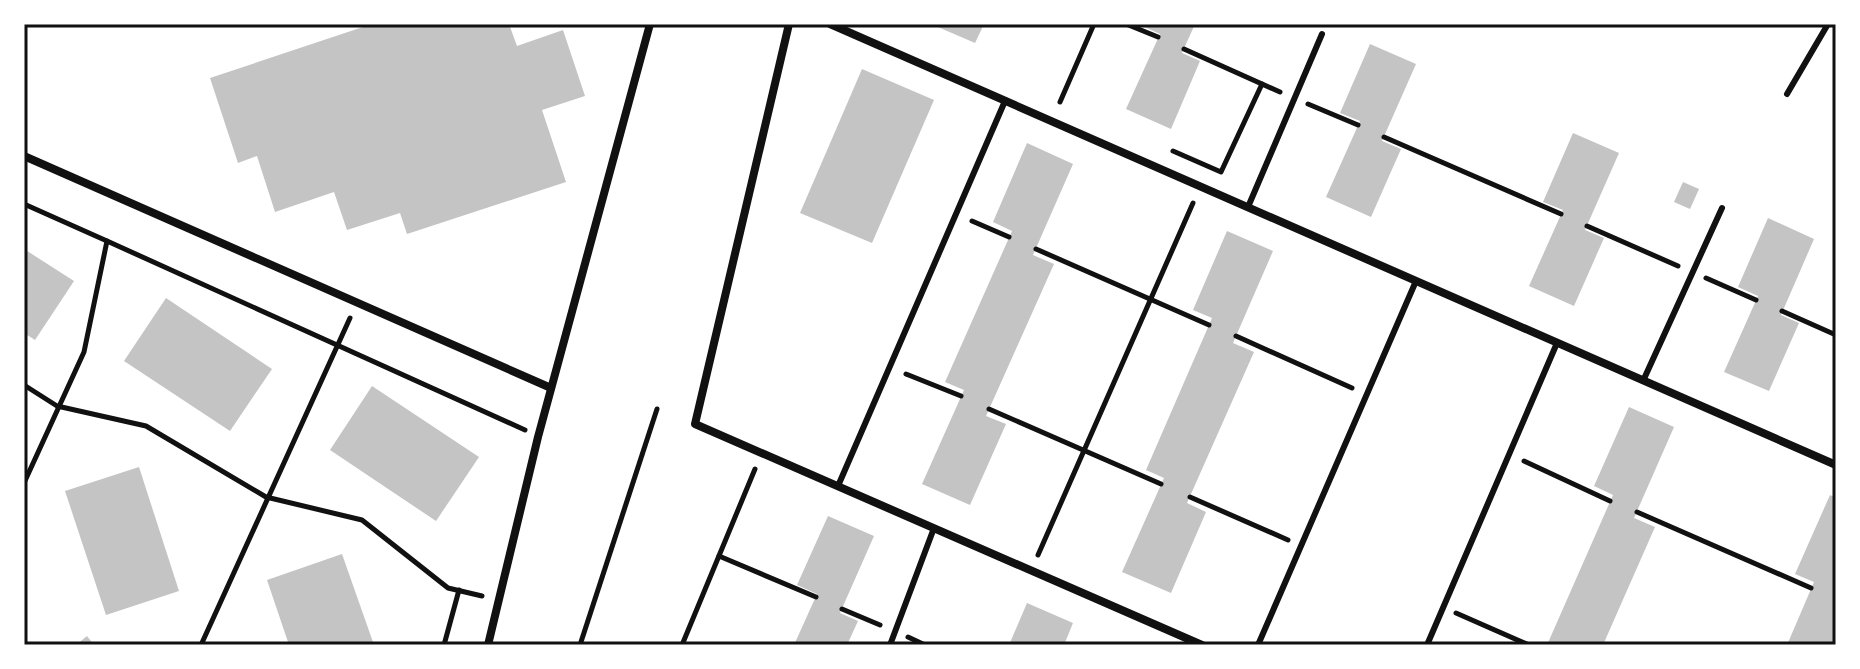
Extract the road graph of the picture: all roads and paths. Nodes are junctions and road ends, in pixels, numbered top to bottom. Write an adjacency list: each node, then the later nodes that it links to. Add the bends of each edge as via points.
1 (650, 24): 45 (street)
2 (789, 24): 53 (street, via 695,424)
3 (830, 24): 14 (street)
4 (1094, 24): 15 (path)
5 (1126, 24): 8 (path)
6 (1828, 24): 11 (lane)
7 (1322, 34): 13 (lane)
8 (1158, 37)
9 (1184, 49): 10 (path)
10 (1262, 84): 13 (path); 19 (path, via 1221,172)
11 (1787, 94)
12 (1046, 96): 15 (path)
13 (1295, 98): 17 (path); 23 (lane)
14 (1005, 101): 23 (street); 58 (lane)
15 (1060, 102): 16 (path)
16 (1075, 109)
17 (1358, 125)
18 (1384, 137): 25 (path)
19 (1162, 147)
20 (24, 156): 35 (street)
21 (1193, 203): 33 (path)
22 (24, 204): 29 (path)
23 (1248, 207): 32 (street)
24 (1722, 208): 31 (lane)
25 (1561, 214)
26 (972, 221): 28 (path)
27 (1587, 226): 31 (path)
28 (1009, 237)
29 (107, 241): 41 (path); 48 (path, via 84,352)
30 (1036, 249): 33 (path)
31 (1692, 272): 34 (path); 43 (lane)
32 (1416, 281): 40 (street); 46 (lane)
33 (1151, 299): 37 (path); 52 (path)
34 (1756, 300)
35 (356, 302): 41 (path); 45 (street)
36 (1782, 311): 38 (path)
37 (1209, 325)
38 (1836, 335)
39 (1236, 336): 46 (path)
40 (1557, 343): 43 (street); 54 (lane)
41 (340, 344): 51 (path); 59 (path)
42 (906, 374): 47 (path)
43 (1643, 381): 55 (street)
44 (24, 385): 48 (path)
45 (551, 388): 51 (street)
46 (1367, 394): 64 (lane)
47 (961, 396)
48 (57, 406): 56 (path); 59 (path, via 146,426)
49 (657, 409): 75 (path)
50 (989, 409): 52 (path)
51 (538, 437): 70 (street)
52 (1084, 450): 57 (path); 66 (path)
53 (762, 453): 58 (street); 65 (path)
54 (1509, 454): 61 (path); 71 (lane)
55 (1836, 465)
56 (24, 483)
57 (1161, 484)
58 (838, 486): 63 (street)
59 (266, 497): 68 (path, via 362,520 448,588); 72 (path)
60 (1190, 497): 64 (path)
61 (1610, 501)
62 (1637, 512): 67 (path)
63 (934, 528): 77 (lane); 78 (street)
64 (1301, 545): 79 (lane)
65 (719, 556): 69 (path); 76 (path)
66 (1037, 556)
67 (1811, 588)
68 (459, 590): 70 (path); 73 (path)
69 (816, 597)
70 (498, 601): 74 (street)
71 (1443, 607): 80 (lane); 81 (path)
72 (201, 645)
73 (444, 645)
74 (488, 645)
75 (580, 645)
76 (682, 645)
77 (890, 645)
78 (1202, 645)
79 (1258, 645)
80 (1427, 645)
81 (1529, 645)

